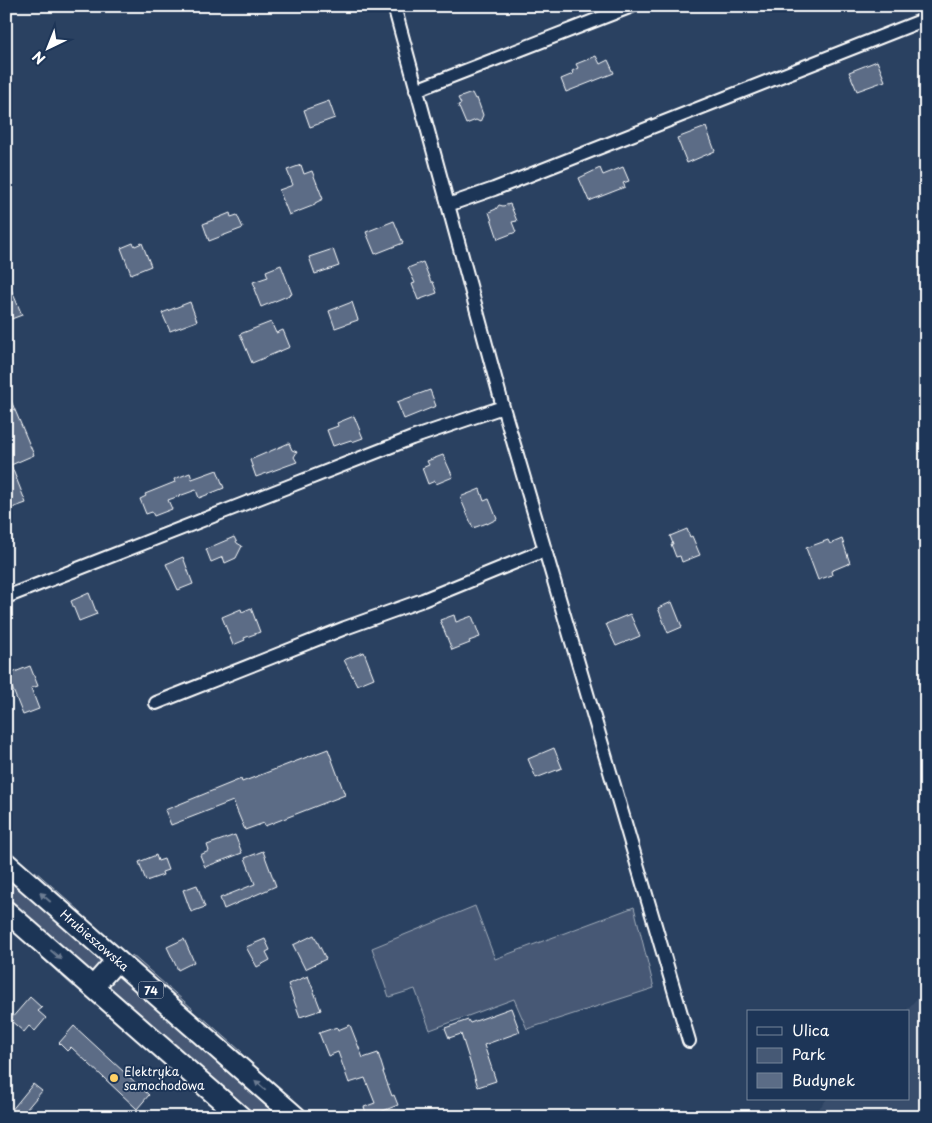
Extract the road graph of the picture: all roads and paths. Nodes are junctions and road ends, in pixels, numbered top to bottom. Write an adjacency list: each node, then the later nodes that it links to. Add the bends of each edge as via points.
1 (394, 6): 4 (street)
2 (632, 6): 4 (street)
3 (926, 19): 5 (street)
4 (416, 90): 5 (street)
5 (448, 205): 6 (street)
6 (503, 407): 7 (street); 8 (street, via 412,438)
7 (545, 550): 9 (street); 14 (street)
8 (6, 597)
9 (156, 703)
10 (6, 863): 12 (main road, Hrubieszowska / 74, one-way to 10)
11 (6, 911): 13 (main road, one-way to 13)
12 (117, 960): 13 (main road); 16 (main road, Hrubieszowska / 74, one-way to 12)
13 (93, 987): 15 (main road)
14 (689, 1041)
15 (241, 1117)
16 (296, 1117)

